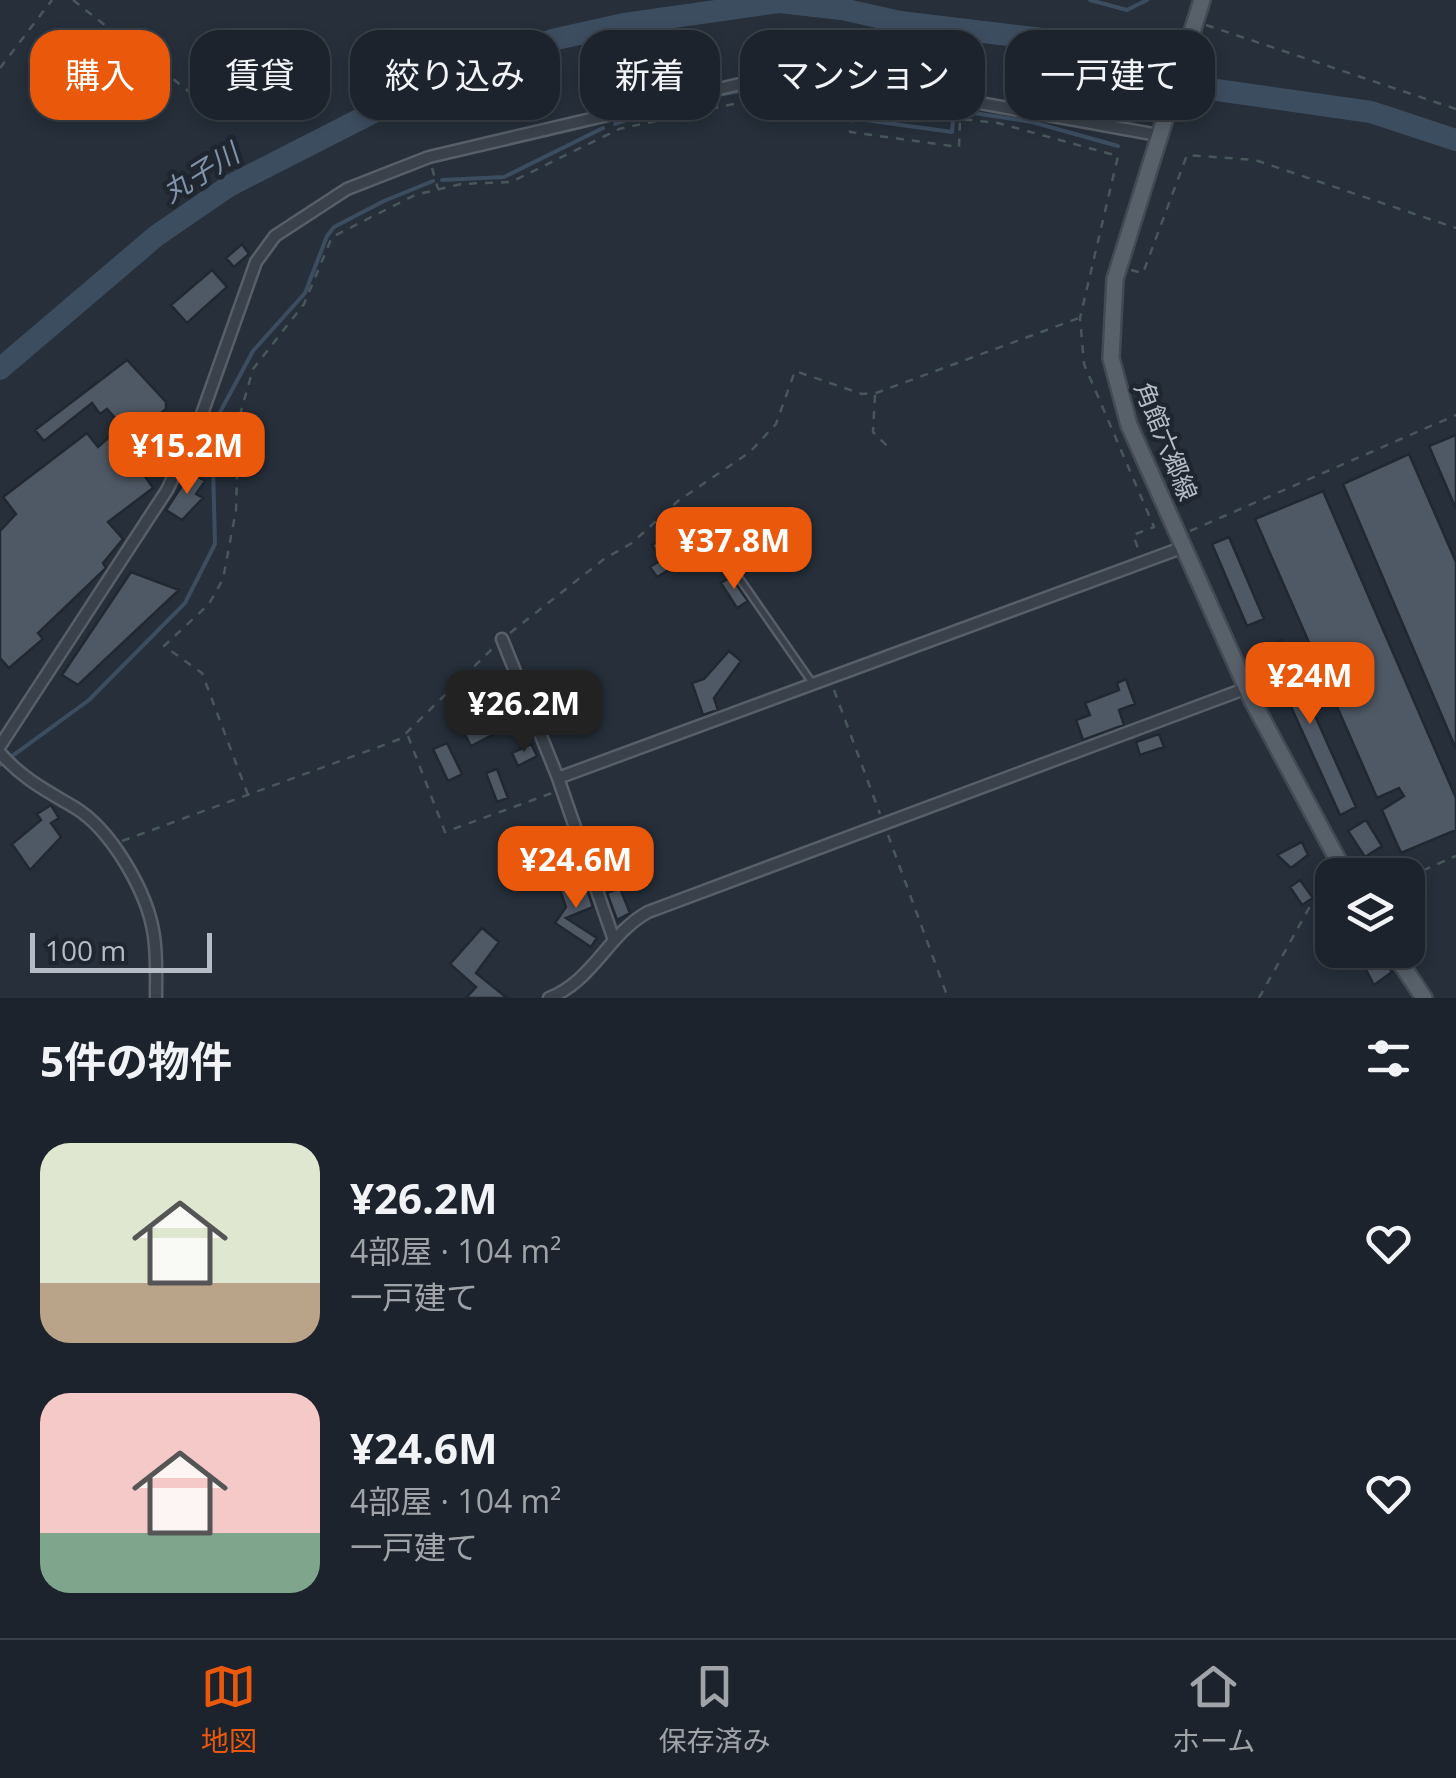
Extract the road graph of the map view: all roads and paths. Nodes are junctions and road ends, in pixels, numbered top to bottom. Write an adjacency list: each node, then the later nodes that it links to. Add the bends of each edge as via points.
1 (52, 0): 5 (path)
2 (73, 0): 6 (path)
3 (1202, 0): 4 (main road, 角館六郷線)
4 (1194, 22): 7 (path); 8 (main road, 角館六郷線)
5 (0, 68)
6 (190, 92)
7 (1456, 108)
8 (1158, 134): 9 (street, via 868,84 770,76); 12 (main road, 角館六郷線)
9 (429, 157): 10 (path); 25 (street, via 347,189 274,236 245,287 204,412 167,490)
10 (438, 189): 13 (path, via 510,182 619,129 770,96 854,100 850,132 959,148 960,119 998,123 1118,156); 27 (path, via 332,237 304,304 261,354 239,418 236,510 223,579 209,604 164,646 202,673)
11 (1456, 228): 12 (path, via 1256,160 1187,156 1143,273)
12 (1119, 266): 17 (main road, 角館六郷線, via 1110,326 1120,402)
13 (1080, 318): 14 (path); 18 (path, via 1084,364 1154,527 1133,535)
14 (876, 393): 16 (path, via 873,432); 20 (path, via 796,371 776,424 750,452)
15 (1456, 415): 17 (path)
16 (891, 450)
17 (1182, 541): 18 (street); 23 (main road, 角館六郷線)
18 (1144, 561): 21 (street)
19 (733, 569): 22 (lane)
20 (502, 640): 24 (path); 26 (street)
21 (829, 678): 22 (street); 28 (path)
22 (813, 684): 26 (street)
23 (1247, 688): 28 (street); 31 (main road, 角館六郷線)
24 (407, 734): 26 (path, via 445,832); 27 (path)
25 (0, 751): 29 (street, via 23,779 76,808)
26 (560, 784): 34 (street)
27 (248, 795): 29 (path)
28 (883, 824): 34 (street, via 648,912); 38 (path)
29 (111, 845): 36 (street, via 144,899 154,936)
30 (1456, 856): 32 (path)
31 (1337, 858)
32 (1425, 870)
33 (1315, 904): 39 (path)
34 (614, 940): 37 (street, via 576,984)
35 (1404, 968): 40 (main road)
36 (156, 998)
37 (549, 998)
38 (948, 998)
39 (1259, 998)
40 (1424, 998)

